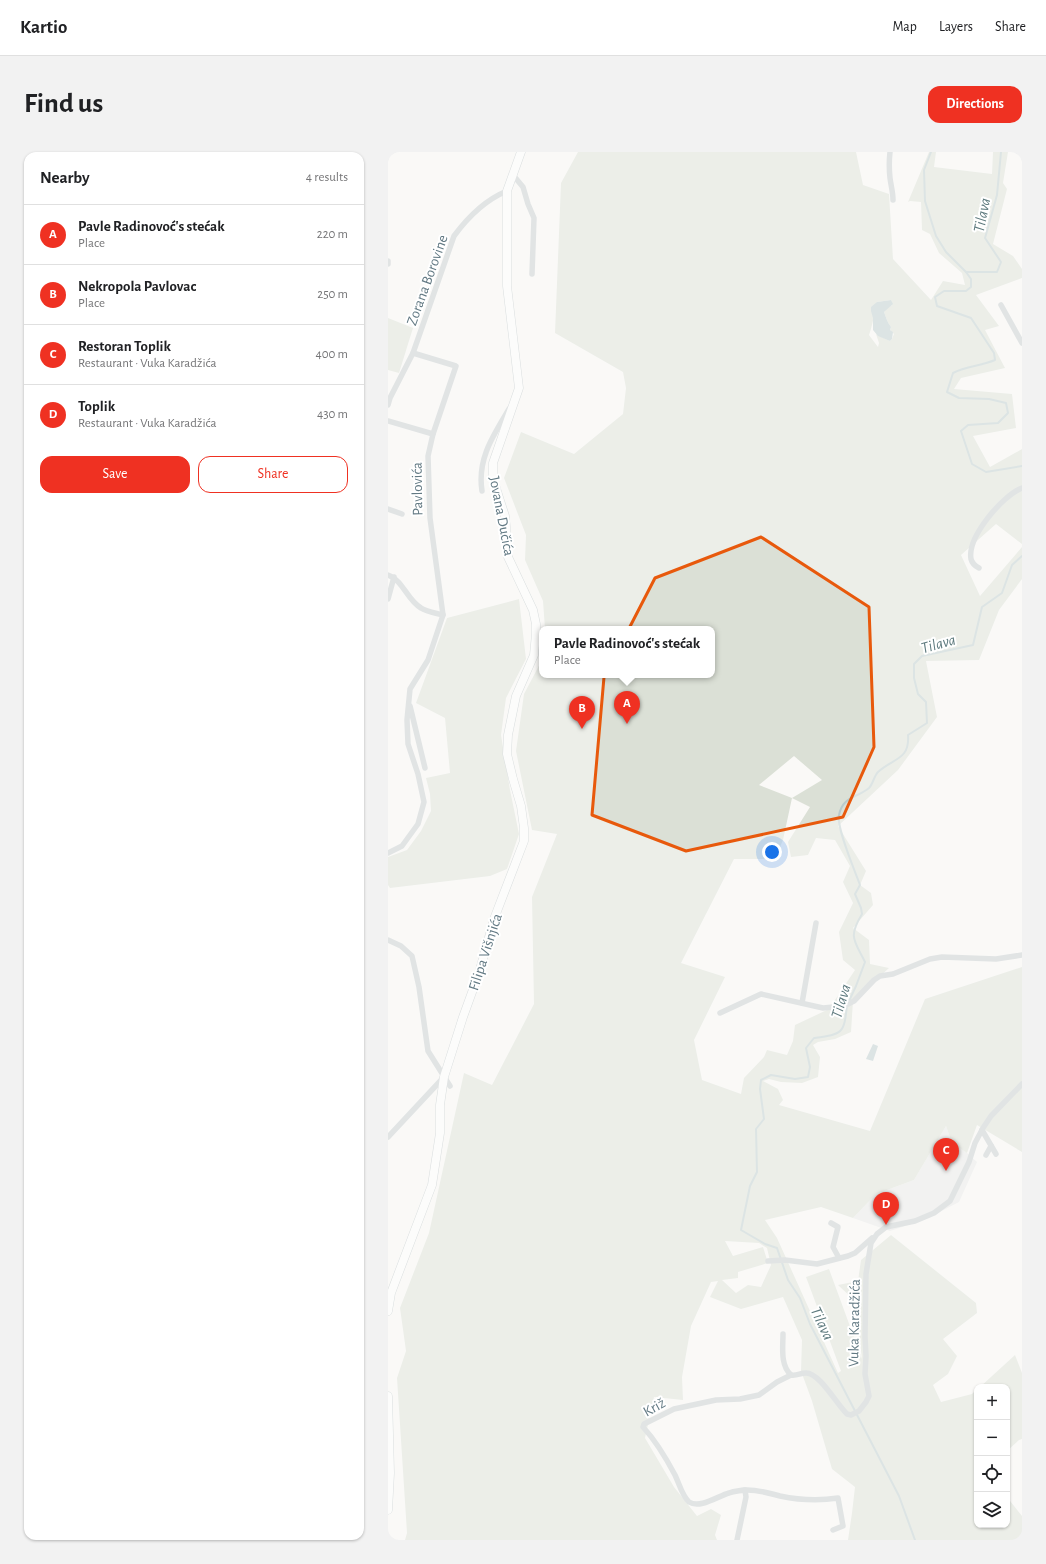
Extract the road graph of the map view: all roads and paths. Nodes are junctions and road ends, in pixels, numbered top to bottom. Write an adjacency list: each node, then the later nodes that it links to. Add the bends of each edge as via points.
1 (521, 152): 3 (main road, Jovana Dučića)
2 (890, 152): 5 (street)
3 (513, 175): 4 (main road, Jovana Dučića); 6 (street, via 523,187 534,218)
4 (507, 191): 9 (street, Zorana Borovine, via 474,213 454,236); 10 (main road, Jovana Dučića, via 507,286 519,388)
5 (893, 200)
6 (532, 274)
7 (1001, 305): 8 (street)
8 (1022, 343)
9 (413, 353): 11 (street, Zorana Borovine); 13 (street, Pavlovića, via 456,366)
10 (514, 401): 15 (street, via 488,445 482,465); 24 (main road, Jovana Dučića, via 494,463 493,479 505,516 508,557 533,610 536,624 534,655 516,696 507,754 521,806)
11 (388, 405)
12 (388, 421): 13 (street)
13 (433, 434): 21 (street, Pavlovića, via 428,456 430,518)
14 (1022, 488): 18 (street, via 1008,497 979,528 970,555)
15 (482, 491)
16 (388, 509): 17 (street)
17 (402, 514)
18 (978, 568)
19 (391, 576): 20 (street); 21 (street, via 421,608)
20 (388, 599)
21 (443, 615): 22 (street, Pavlovića, via 428,660 410,689)
22 (409, 702): 23 (street, Pavlovića); 25 (street, Pavlovića, via 408,744 424,802 418,824 402,846)
23 (425, 768)
24 (524, 828): 31 (main road, Filipa Višnjića, via 521,850 494,919)
25 (388, 853)
26 (816, 923): 29 (street)
27 (388, 940): 31 (street, via 401,946 412,956 428,1051)
28 (1022, 955): 29 (street, via 996,959 930,958 893,974 880,976 847,1005 823,1008)
29 (802, 1003): 30 (street, via 761,994)
30 (720, 1013)
31 (444, 1078): 33 (street); 35 (street); 43 (main road, Filipa Višnjića, via 440,1105 440,1133 432,1185 391,1293)
32 (1022, 1084): 34 (street, Vuka Karadžića, via 991,1116)
33 (450, 1086)
34 (982, 1130): 36 (street); 40 (street, Vuka Karadžića, via 950,1201 934,1214 886,1227)
35 (388, 1137)
36 (991, 1146): 37 (street); 38 (street)
37 (996, 1154)
38 (986, 1155)
39 (831, 1223): 41 (street, via 838,1227 833,1247)
40 (877, 1234): 41 (street, Vuka Karadžića, via 855,1253); 45 (street, Vuka Karadžića, via 870,1247 866,1274 865,1374 869,1396 863,1407 857,1412 847,1414 827,1388 812,1375)
41 (839, 1258): 42 (street, Vuka Karadžića, via 817,1264 785,1260)
42 (768, 1261)
43 (388, 1311)
44 (783, 1334): 45 (street, via 783,1359)
45 (791, 1375): 47 (street, Križ, via 759,1395 716,1400 674,1409 643,1426 663,1454 689,1502 698,1504 730,1492)
46 (388, 1396): 48 (main road)
47 (745, 1490): 49 (street, Križ, via 798,1499 838,1498 843,1526); 50 (street, via 746,1497)
48 (388, 1510)
49 (833, 1530)
50 (737, 1540)

